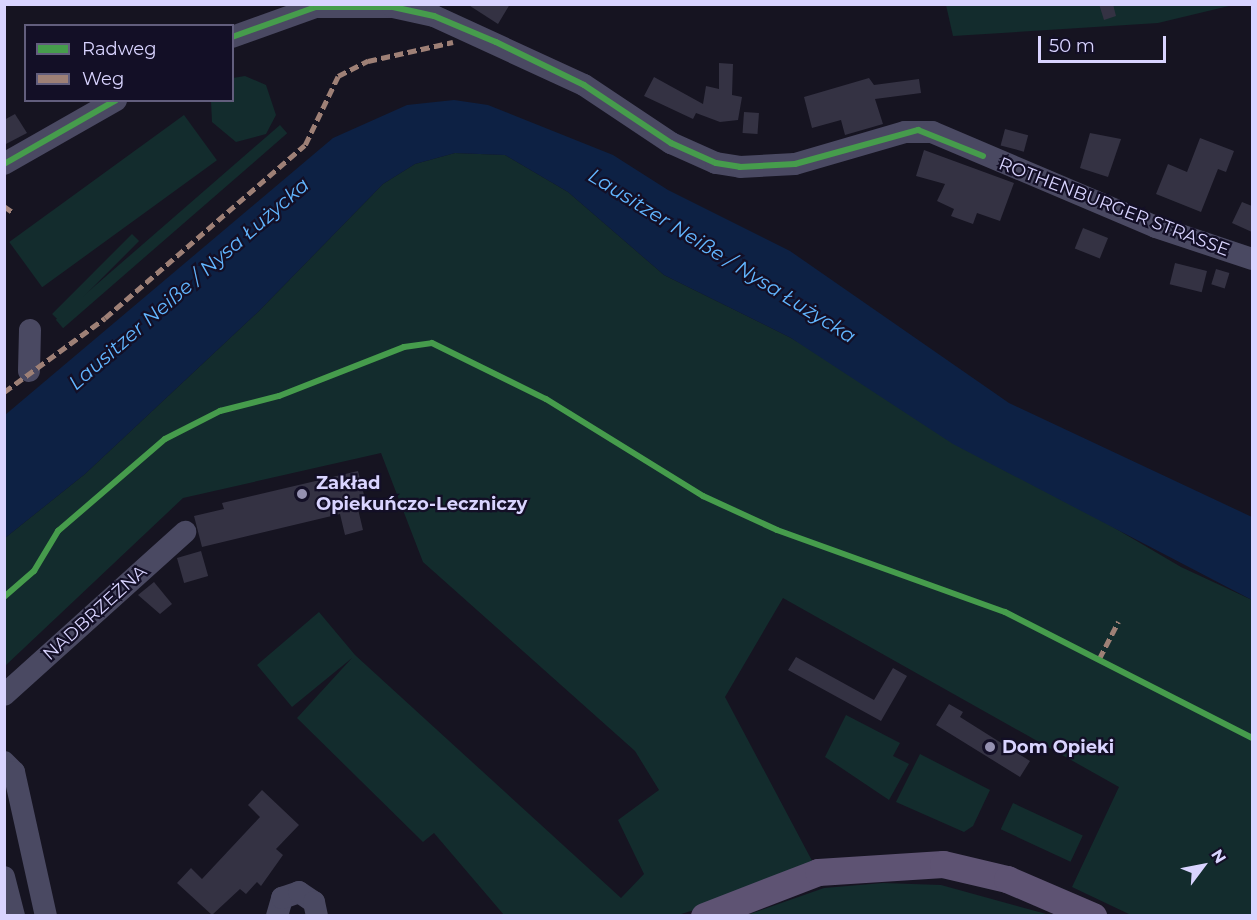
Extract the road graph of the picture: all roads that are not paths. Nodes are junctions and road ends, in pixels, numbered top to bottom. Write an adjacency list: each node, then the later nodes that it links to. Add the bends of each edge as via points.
1 (341, 4): 2 (street, ROTHENBURGER STRASSE, via 293,12); 5 (street, ROTHENBURGER STRASSE, via 434,16 496,42 584,84 671,143 717,163 740,167 795,164 905,132 932,132 1156,227)
2 (234, 36)
3 (112, 102): 4 (street)
4 (4, 164)
5 (1252, 259)
6 (30, 330): 7 (street)
7 (29, 371)
8 (186, 532): 9 (street, NADBRZEŻNA)
9 (4, 695)
10 (4, 762): 13 (street, via 14,772)
11 (4, 877): 12 (street)
12 (14, 915)
13 (46, 915)
14 (277, 915): 15 (street, via 282,898 298,892 314,902)
15 (316, 915)
16 (704, 915): 17 (main road, via 818,872 943,864 1006,879)
17 (1093, 915)

